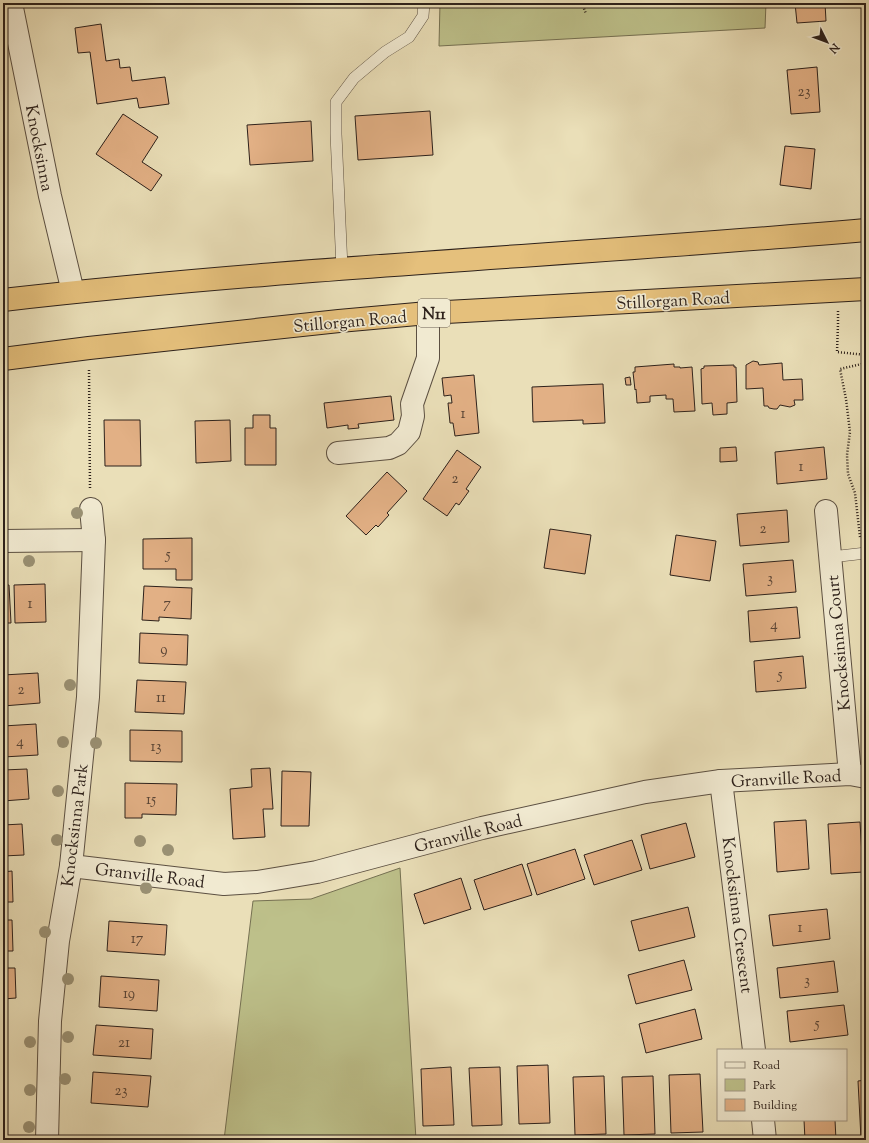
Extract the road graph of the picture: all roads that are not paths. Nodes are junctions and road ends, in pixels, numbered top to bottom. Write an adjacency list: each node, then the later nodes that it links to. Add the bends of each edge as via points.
1 (11, 3): 6 (street, Knocksinna, via 50,196)
2 (424, 3): 4 (lane, via 422,16 409,37 385,52 354,78 336,102)
3 (866, 230): 4 (highway, via 717,243)
4 (342, 268): 6 (highway)
5 (866, 289): 8 (highway, Stillorgan Road / N11)
6 (73, 292): 7 (highway)
7 (3, 300)
8 (428, 313): 9 (highway, Stillorgan Road / N11); 10 (street, via 428,358 412,404 409,432 398,444 389,448)
9 (3, 358)
10 (338, 453)
11 (91, 509): 13 (street, Knocksinna Park)
12 (826, 511): 16 (street, Knocksinna Court)
13 (94, 540): 14 (street); 19 (street, Knocksinna Park, via 88,697)
14 (3, 541)
15 (864, 553): 16 (lane)
16 (830, 557): 17 (street, Knocksinna Court)
17 (858, 775): 18 (street, Granville Road)
18 (721, 781): 19 (street, Granville Road, via 645,792 482,828 317,872 257,882 224,884); 20 (street, Knocksinna Crescent)
19 (71, 866): 22 (street, Knocksinna Park, via 58,942 51,1013)
20 (754, 1049)
21 (763, 1121): 23 (street)
22 (47, 1140)
23 (766, 1140)

